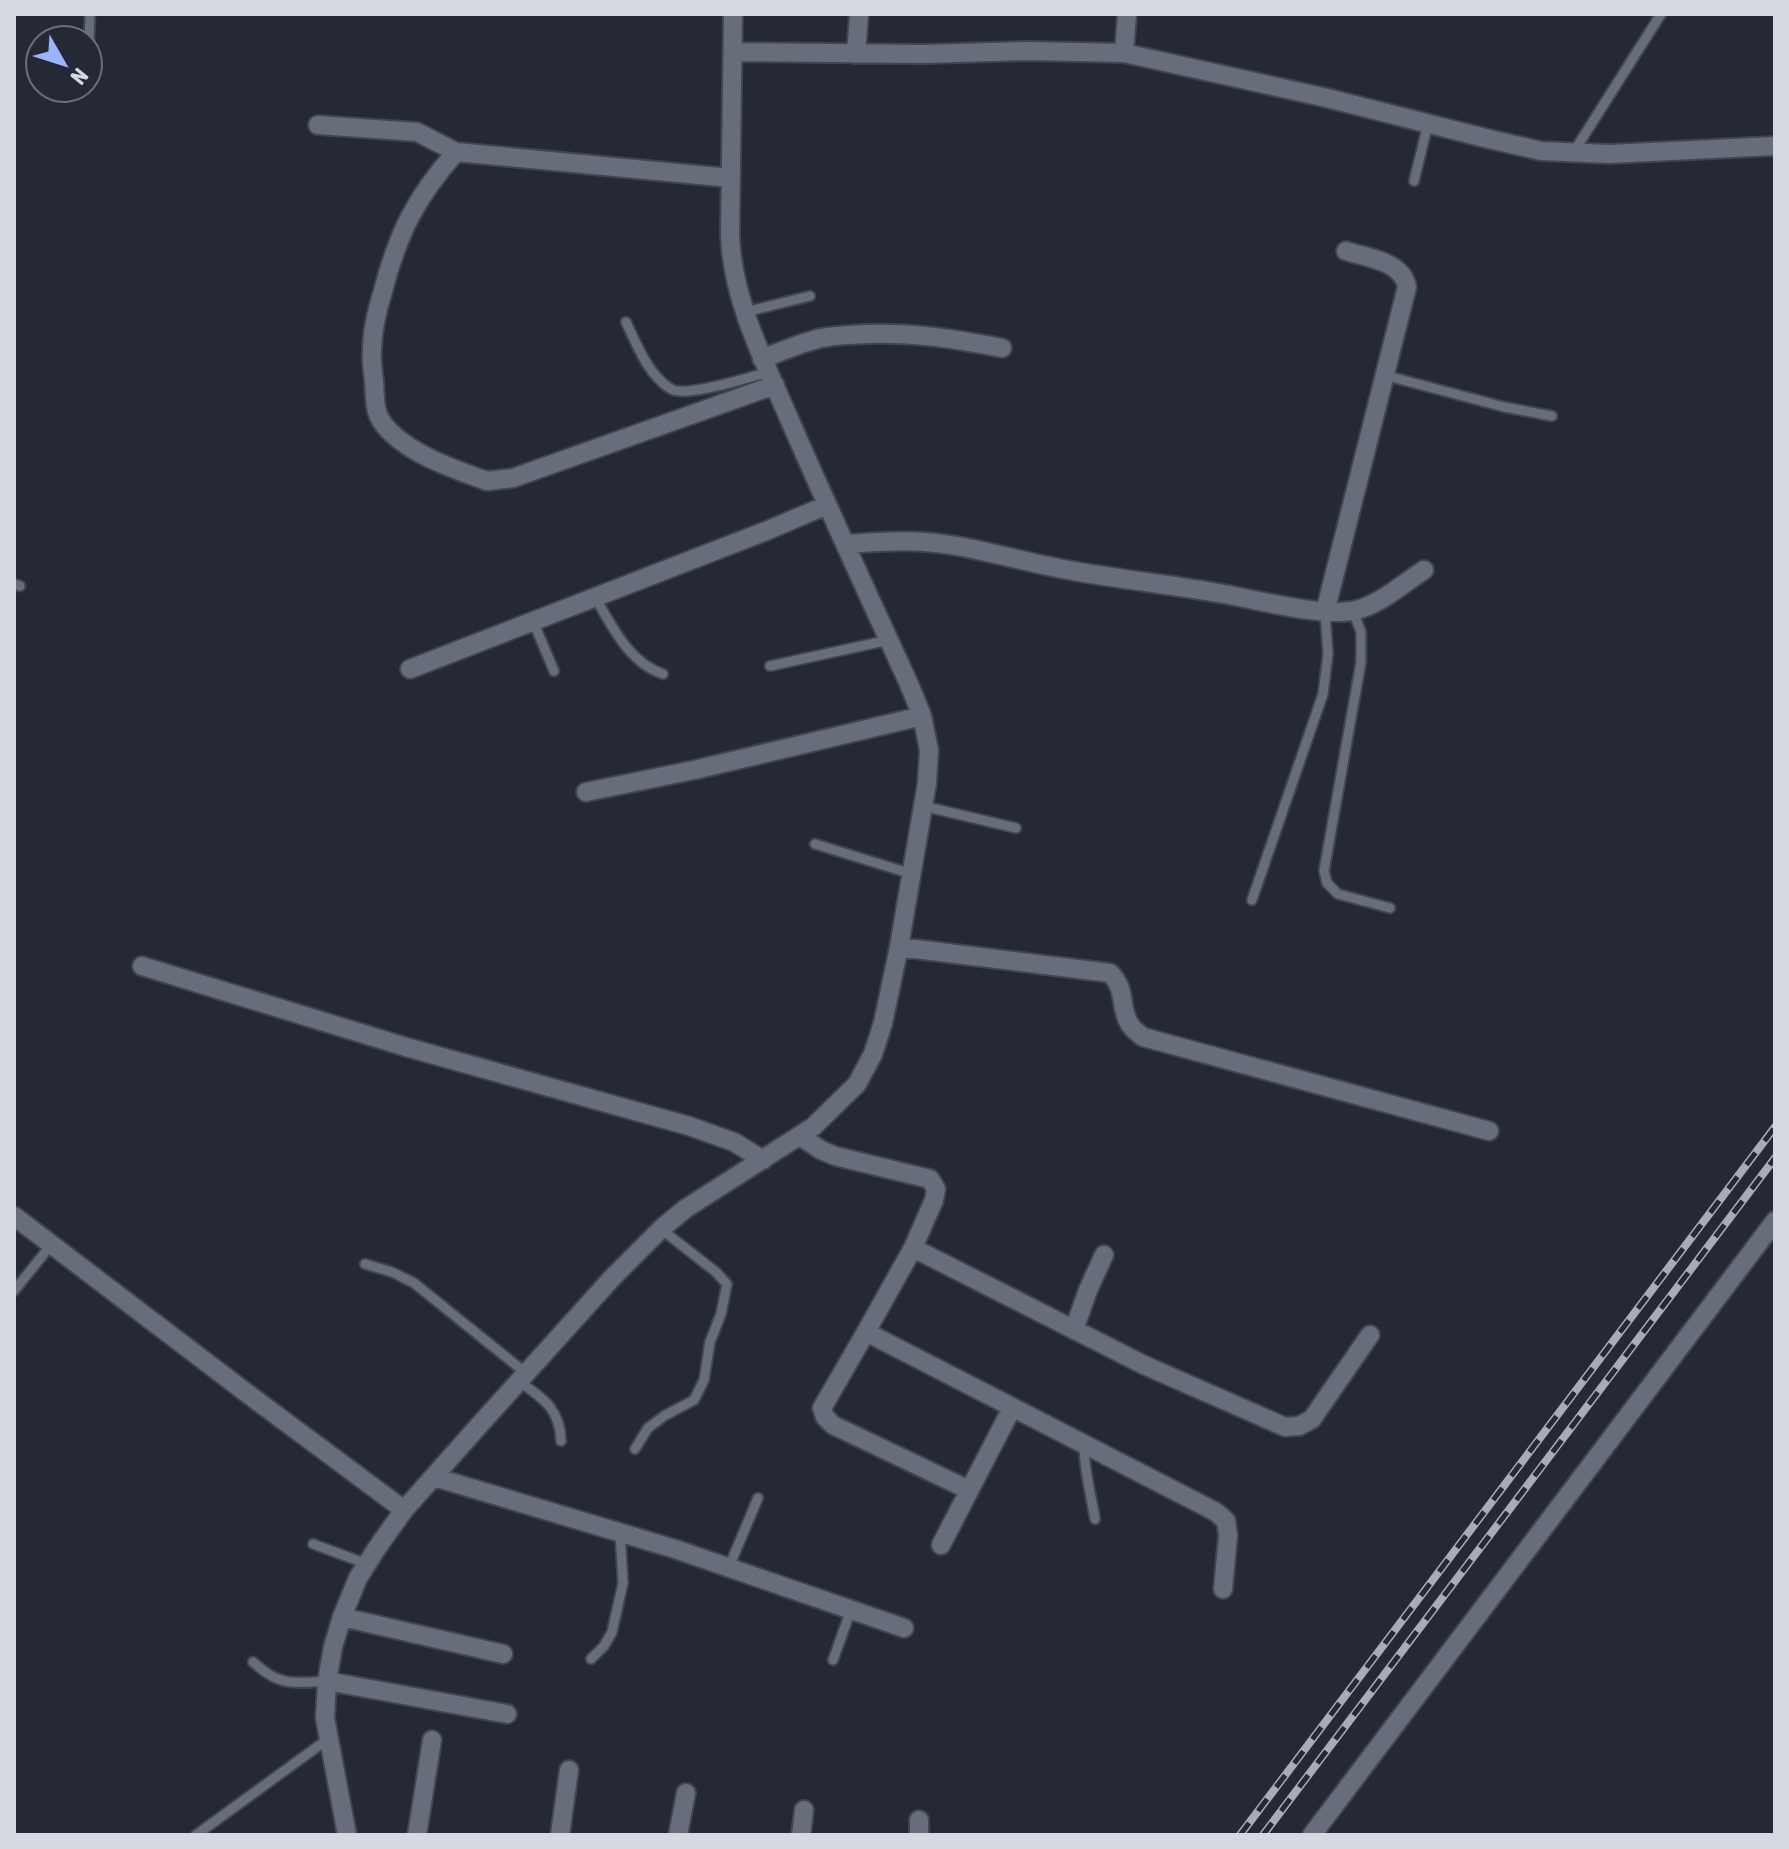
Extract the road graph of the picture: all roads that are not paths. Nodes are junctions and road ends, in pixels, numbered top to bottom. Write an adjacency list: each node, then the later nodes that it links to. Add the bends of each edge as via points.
1 (733, 14): 5 (street)
2 (859, 14): 7 (street)
3 (1127, 14): 6 (street)
4 (1661, 14): 12 (lane)
5 (733, 52): 7 (street); 13 (street)
6 (1124, 53): 7 (street); 8 (street)
7 (856, 54)
8 (1428, 124): 12 (street, via 1541,151); 14 (lane)
9 (318, 125): 11 (street, via 417,132)
10 (1775, 146): 12 (street)
11 (456, 152): 13 (street); 20 (street, via 404,226 376,314 372,351 379,419 419,453 487,481 513,478)
12 (1573, 153)
13 (731, 178): 17 (street, via 731,259)
14 (1414, 181)
15 (1346, 251): 21 (street, via 1392,266 1405,276 1407,287)
16 (810, 296): 17 (lane)
17 (745, 312): 20 (street)
18 (626, 322): 20 (lane, via 645,361 674,391 690,392)
19 (1002, 348): 20 (street, via 897,333 824,337 790,347)
20 (769, 372): 23 (street)
21 (1384, 375): 22 (lane); 28 (street)
22 (1552, 416)
23 (827, 505): 24 (street); 26 (street)
24 (846, 544): 28 (street, via 927,542); 30 (street)
25 (1424, 570): 27 (street)
26 (595, 597): 29 (street); 34 (lane, via 632,653)
27 (1353, 611): 28 (street); 42 (lane, via 1361,632 1361,662 1324,871 1338,894)
28 (1325, 612): 41 (lane, via 1328,654 1323,694)
29 (533, 621): 32 (street); 33 (lane)
30 (889, 640): 31 (lane); 35 (street)
31 (770, 666)
32 (410, 669)
33 (554, 671)
34 (663, 674)
35 (922, 716): 36 (street); 37 (street, via 929,750)
36 (586, 792)
37 (923, 806): 38 (lane); 40 (street)
38 (1016, 828)
39 (815, 844): 40 (lane)
40 (912, 874): 43 (street)
41 (1252, 900)
42 (1390, 908)
43 (899, 947): 45 (street, via 1110,973 1122,991 1130,1026 1143,1037); 46 (street, via 873,1054 857,1084)
44 (142, 966): 47 (street, via 702,1130)
45 (1489, 1131)
46 (800, 1136): 47 (street); 52 (street, via 835,1156 930,1179 936,1189 934,1200)
47 (763, 1160): 50 (street)
48 (14, 1216): 51 (street)
49 (1775, 1221): 95 (street)
50 (661, 1229): 59 (street); 63 (lane, via 727,1284 704,1380 694,1400 648,1428)
51 (51, 1245): 55 (lane); 67 (street)
52 (913, 1248): 56 (street); 57 (street)
53 (1104, 1255): 56 (street)
54 (365, 1264): 59 (lane, via 414,1283)
55 (14, 1291)
56 (1074, 1330): 58 (street, via 1285,1427 1312,1419)
57 (866, 1332): 60 (street); 65 (street, via 822,1408 825,1417)
58 (1370, 1335)
59 (523, 1378): 61 (lane, via 553,1409); 64 (street)
60 (1012, 1408): 62 (street); 65 (street)
61 (561, 1441)
62 (1084, 1445): 68 (lane); 74 (street, via 1226,1521)
63 (635, 1449)
64 (434, 1477): 67 (street); 69 (street)
65 (969, 1490): 71 (street)
66 (758, 1498): 73 (lane)
67 (404, 1510): 72 (street)
68 (1095, 1519)
69 (620, 1532): 73 (street); 79 (lane, via 623,1583 612,1632)
70 (313, 1544): 72 (lane)
71 (941, 1545)
72 (367, 1564): 76 (street)
73 (729, 1567): 75 (street)
74 (1223, 1589)
75 (851, 1610): 77 (street); 80 (lane)
76 (342, 1617): 78 (street); 82 (street)
77 (904, 1628)
78 (503, 1654)
79 (591, 1659)
80 (833, 1660)
81 (253, 1662): 82 (lane, via 274,1679)
82 (327, 1681): 83 (street); 84 (street)
83 (507, 1714)
84 (328, 1739): 89 (lane); 90 (street)
85 (432, 1740): 91 (street)
86 (569, 1770): 92 (street)
87 (686, 1793): 93 (street)
88 (804, 1810): 94 (street)
89 (196, 1835)
90 (347, 1835)
91 (417, 1835)
92 (560, 1835)
93 (678, 1835)
94 (801, 1835)
95 (1312, 1835)

